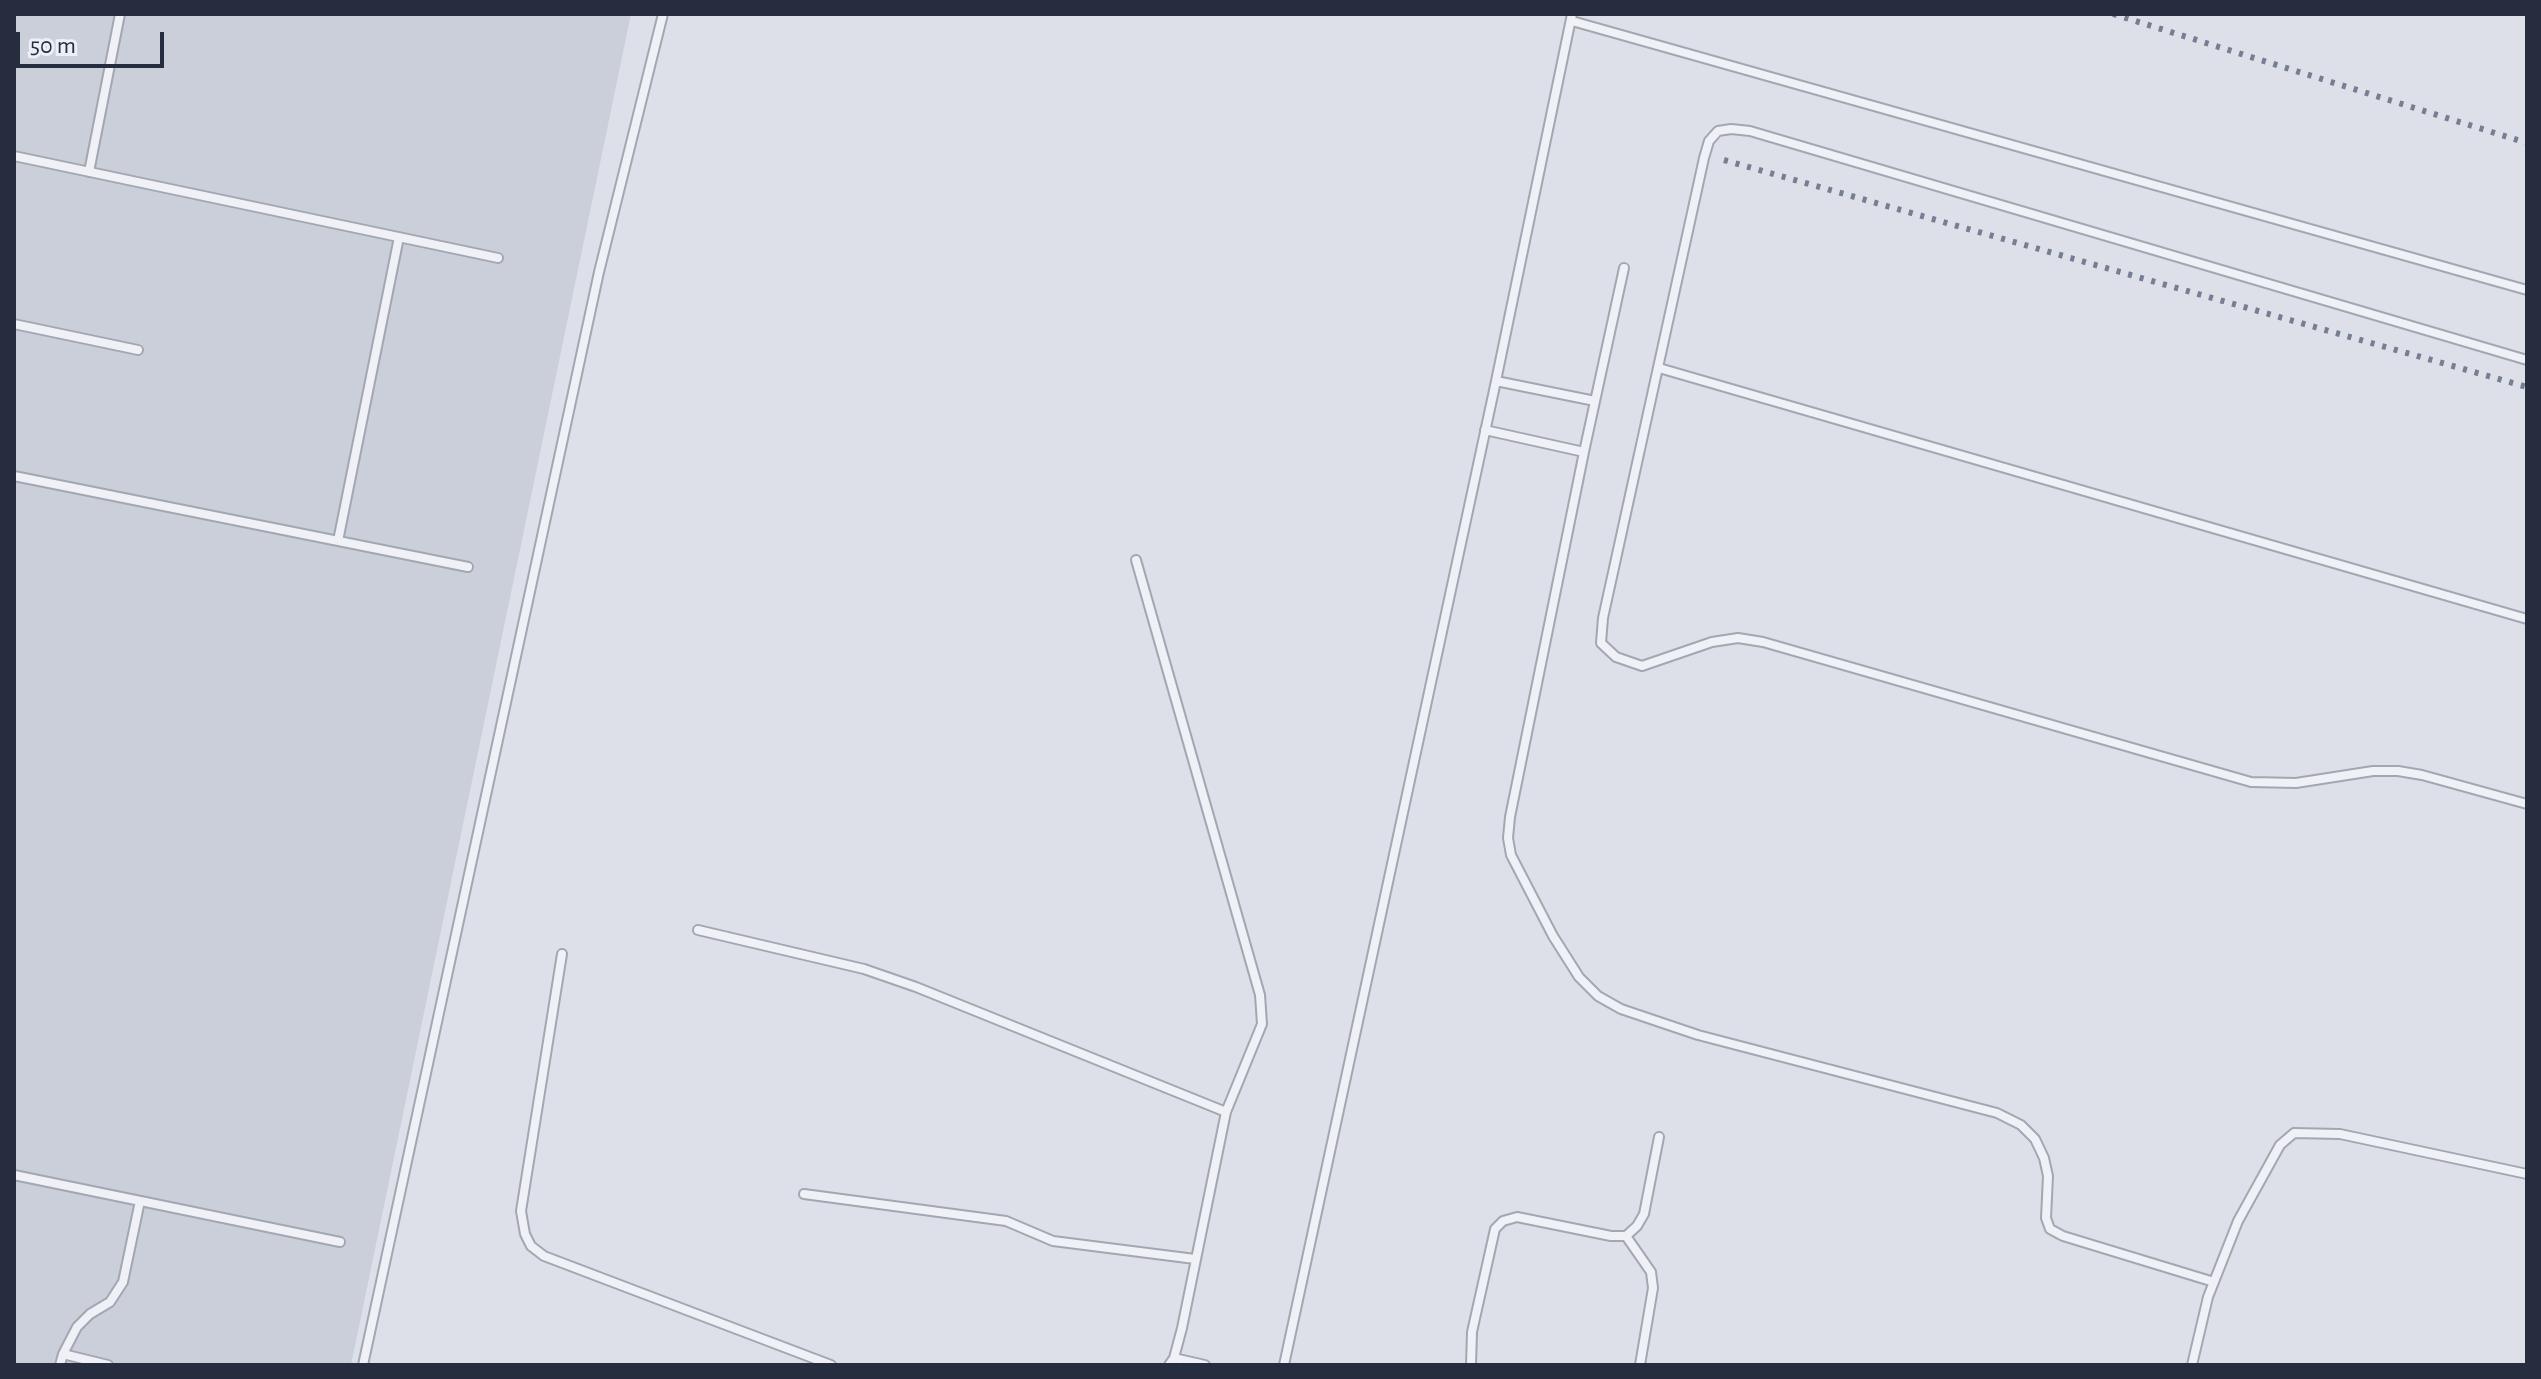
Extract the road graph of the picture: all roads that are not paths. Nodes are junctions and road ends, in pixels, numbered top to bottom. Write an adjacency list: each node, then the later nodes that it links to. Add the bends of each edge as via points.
1 (120, 14): 5 (lane)
2 (663, 14): 40 (lane, via 599,272)
3 (1572, 17): 9 (lane); 14 (lane)
4 (14, 156): 5 (lane)
5 (89, 172): 6 (lane)
6 (399, 237): 7 (lane); 19 (lane)
7 (498, 258)
8 (1624, 268): 15 (lane)
9 (2527, 290)
10 (14, 324): 11 (lane)
11 (138, 350)
12 (2527, 360): 13 (lane, via 1731,129 1718,131 1709,141)
13 (1659, 368): 22 (lane); 23 (lane, via 1603,618 1601,643 1616,657 1642,666 1712,642 1763,642 2251,782 2296,783 2398,771)
14 (1496, 381): 15 (lane); 16 (lane)
15 (1595, 401): 17 (lane)
16 (1485, 430): 17 (lane); 43 (lane)
17 (1584, 452): 35 (lane, via 1508,838 1524,883 1579,977 1621,1009 1685,1031 1997,1113 2021,1125 2044,1158 2050,1229)
18 (14, 476): 19 (lane)
19 (338, 541): 21 (lane)
20 (1136, 560): 26 (lane, via 1260,995 1262,1024)
21 (468, 567)
22 (2527, 619)
23 (2527, 804)
24 (698, 930): 26 (lane, via 864,969)
25 (562, 954): 41 (lane, via 521,1211 531,1246 544,1256)
26 (1226, 1112): 34 (lane)
27 (1659, 1137): 32 (lane, via 1644,1214)
28 (2527, 1174): 35 (lane, via 2340,1134 2294,1133 2280,1145 2257,1183)
29 (14, 1175): 31 (lane)
30 (804, 1194): 34 (lane, via 1006,1221 1053,1241)
31 (140, 1201): 33 (lane); 36 (lane, via 123,1282 110,1302 77,1327)
32 (1626, 1236): 44 (lane, via 1517,1217 1503,1221 1495,1229 1472,1332); 45 (lane, via 1651,1272 1653,1288)
33 (340, 1242)
34 (1195, 1259): 37 (lane)
35 (2214, 1282): 46 (lane)
36 (63, 1354): 38 (lane); 39 (lane)
37 (1172, 1362): 42 (lane)
38 (60, 1365)
39 (108, 1365)
40 (363, 1365)
41 (831, 1365)
42 (1205, 1365)
43 (1284, 1365)
44 (1471, 1365)
45 (1640, 1365)
46 (2192, 1365)

